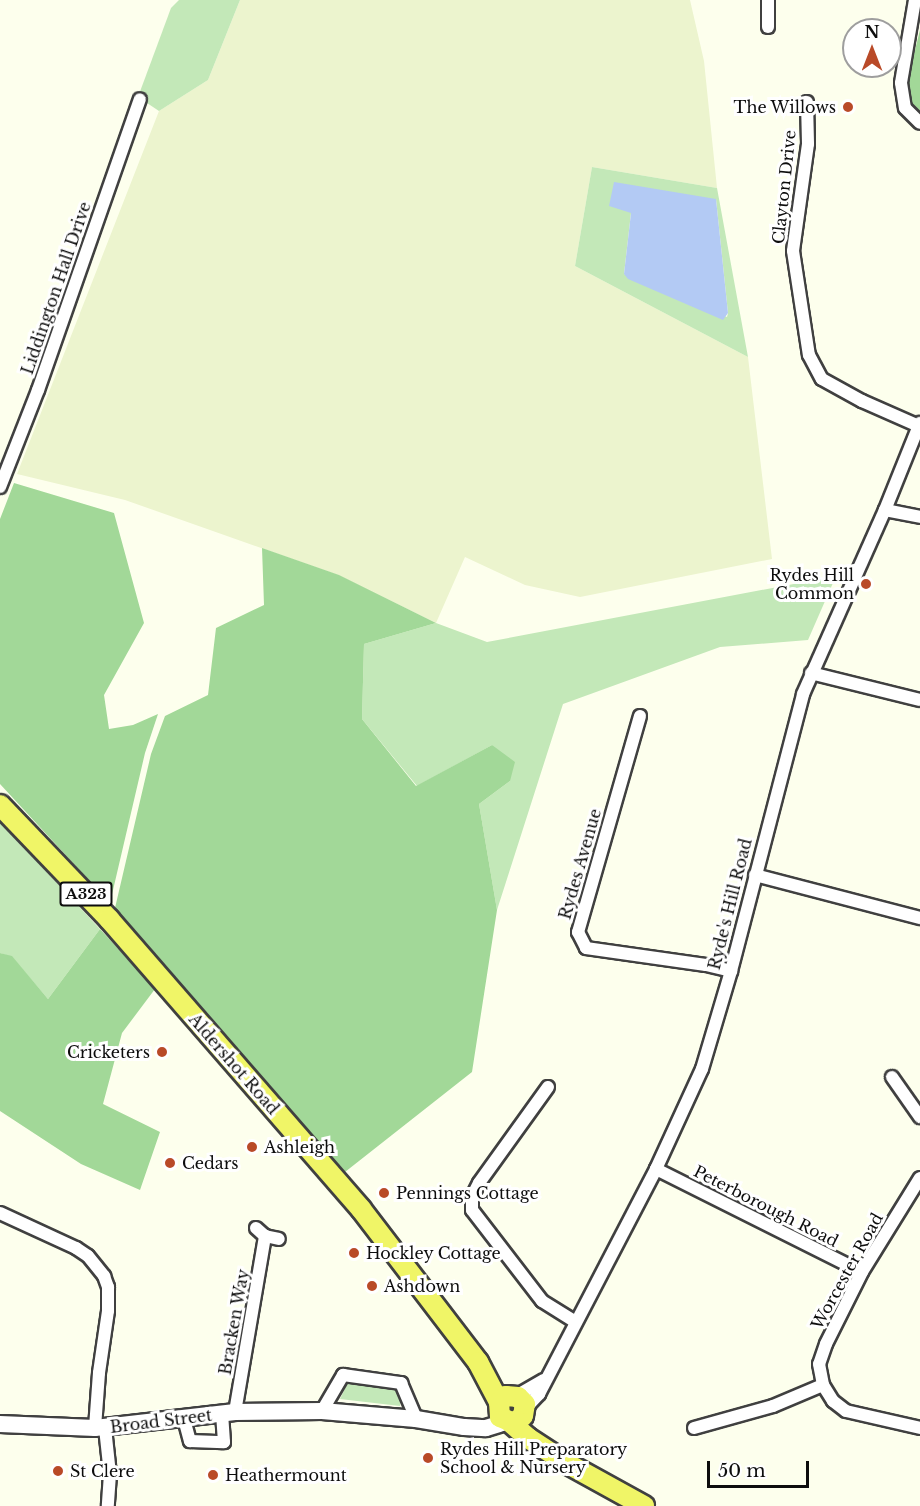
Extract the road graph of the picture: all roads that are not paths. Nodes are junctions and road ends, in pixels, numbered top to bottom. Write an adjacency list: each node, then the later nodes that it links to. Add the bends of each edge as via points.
1 (768, 0): 3 (street)
2 (915, 0): 6 (street, via 901,83 905,108)
3 (768, 27)
4 (140, 99): 8 (street, Liddington Hall Drive)
5 (807, 102): 7 (street, Clayton Drive, via 808,144 793,251 809,355 822,379)
6 (920, 123)
7 (919, 425): 9 (street, Ryde's Hill Road)
8 (0, 487)
9 (885, 510): 10 (street); 11 (street, Ryde's Hill Road)
10 (920, 517)
11 (811, 673): 12 (street); 15 (street, Ryde's Hill Road)
12 (920, 699)
13 (640, 716): 17 (street, Rydes Avenue, via 578,932 586,948)
14 (0, 806): 28 (main road, Aldershot Road / A323, via 109,919 345,1190)
15 (755, 875): 16 (street); 17 (street, Ryde's Hill Road)
16 (920, 918)
17 (731, 971): 21 (street, Ryde's Hill Road, via 702,1069)
18 (892, 1077): 20 (street)
19 (548, 1087): 26 (street, via 479,1183 472,1197 472,1210 542,1301)
20 (920, 1117)
21 (656, 1168): 25 (street, Peterborough Road); 26 (street, Ryde's Hill Road)
22 (920, 1178): 25 (street, Worcester Road)
23 (0, 1213): 34 (street, via 76,1248 104,1276 109,1304 99,1373)
24 (279, 1239): 30 (street, Bracken Way, via 261,1232)
25 (862, 1272): 27 (street, Worcester Road, via 822,1353 819,1364)
26 (575, 1322): 28 (street, Ryde's Hill Road, via 544,1380)
27 (823, 1385): 35 (street, via 773,1406); 36 (street, via 833,1401 846,1411)
28 (511, 1409): 32 (street, Broad Street, via 476,1426); 38 (main road, Aldershot Road / A323, via 528,1438)
29 (322, 1411): 30 (street, Broad Street); 32 (street, Broad Street); 32 (street, via 343,1375 401,1383)
30 (228, 1413): 31 (street, Broad Street); 31 (street, via 224,1442 190,1441)
31 (184, 1419): 34 (street, Broad Street)
32 (417, 1419)
33 (0, 1424): 34 (street, Broad Street)
34 (100, 1428): 37 (street, via 110,1474)
35 (694, 1428)
36 (920, 1428)
37 (108, 1506)
38 (644, 1506)

